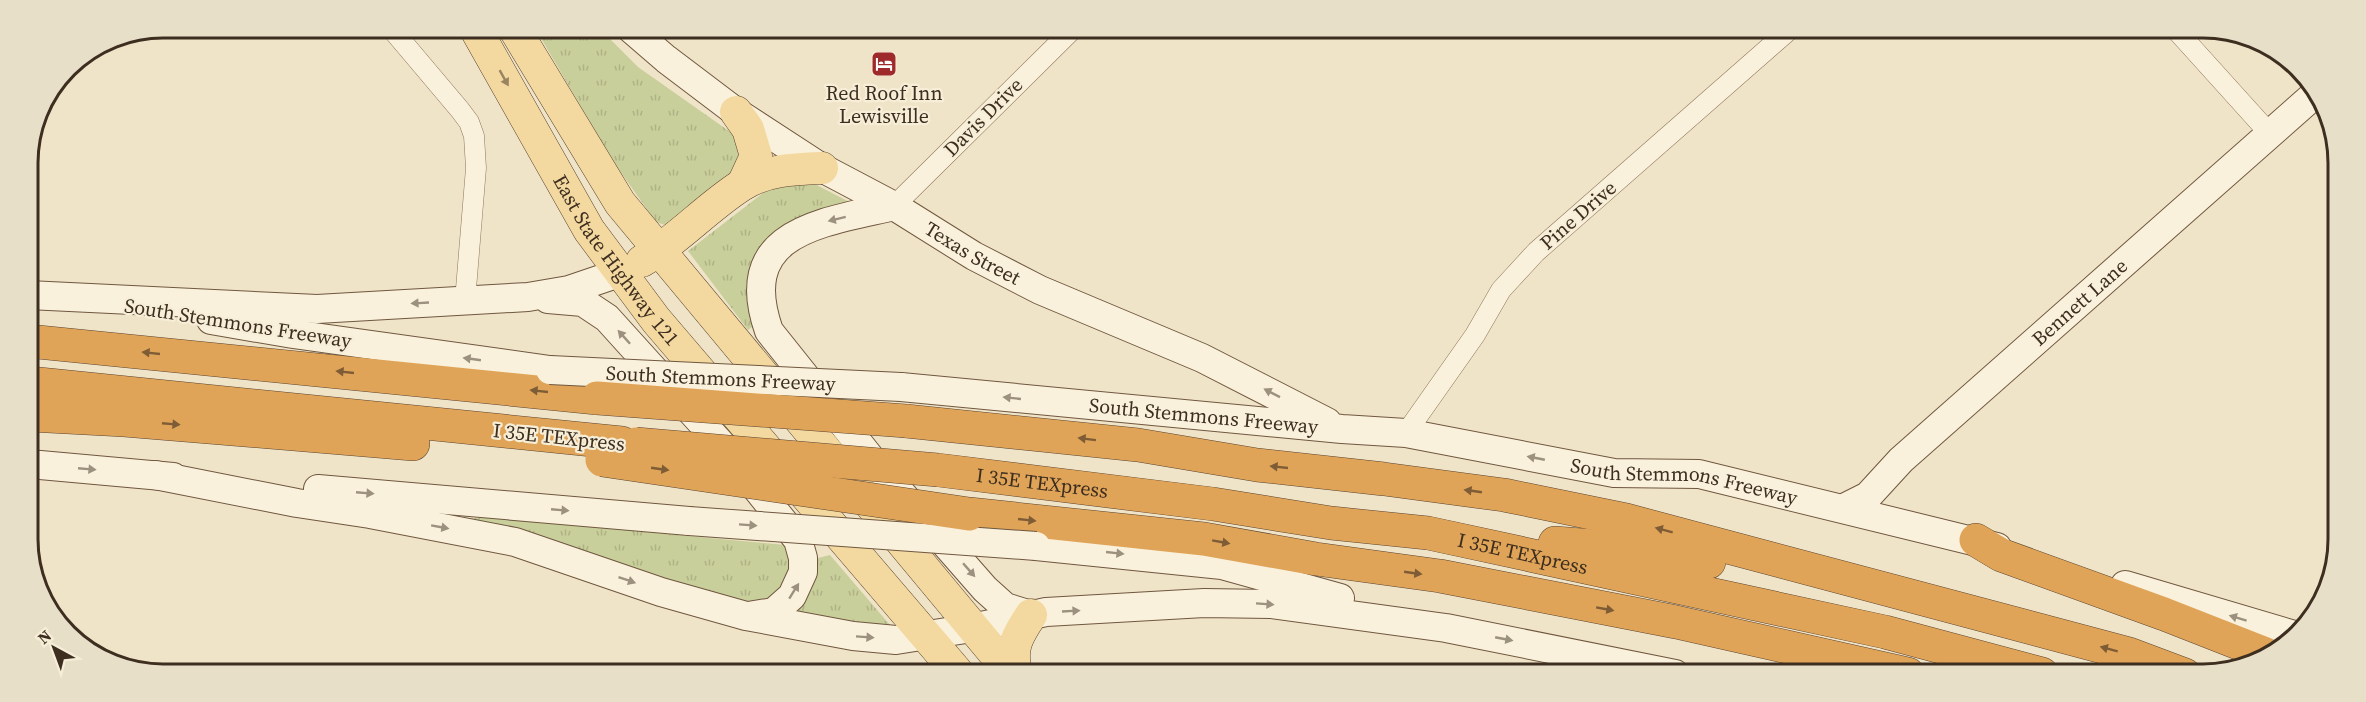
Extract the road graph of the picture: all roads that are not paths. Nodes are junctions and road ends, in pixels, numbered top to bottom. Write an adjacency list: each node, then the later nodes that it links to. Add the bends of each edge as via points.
1 (399, 38): 19 (street, via 460,110 474,136 476,168)
2 (481, 38): 15 (main road, East State Highway 121, one-way to 15, via 589,230)
3 (520, 38): 14 (main road, East State Highway 121, via 620,203)
4 (642, 38): 9 (main road, Texas Street)
5 (1064, 38): 13 (street, Davis Drive)
6 (1780, 38): 26 (street, Pine Drive, via 1536,252 1501,290 1475,335)
7 (2183, 38): 10 (street)
8 (2310, 98): 10 (main road, Bennett Lane)
9 (736, 112): 11 (main road, Texas Street); 12 (main road, via 748,129 756,156)
10 (2270, 134): 30 (main road, Bennett Lane, via 1901,460 1868,496)
11 (822, 168): 12 (main road, via 784,169); 13 (main road, Texas Street)
12 (743, 184): 14 (main road)
13 (894, 206): 25 (main road, Texas Street, one-way to 13, via 1202,358 1040,290 974,256); 34 (main road, one-way to 34, via 829,221 785,240 763,270 759,288 761,307 769,331 873,460 985,589 1005,607)
14 (659, 251): 15 (main road); 36 (main road, East State Highway 121)
15 (622, 272): 17 (main road, South Stemmons Freeway, via 568,290); 39 (main road, East State Highway 121, via 656,320)
16 (38, 296): 18 (main road, South Stemmons Freeway)
17 (528, 297): 19 (main road, South Stemmons Freeway); 35 (main road, one-way to 17, via 774,612 792,596 803,572 798,540 721,444 607,318 583,303)
18 (96, 300): 19 (main road, South Stemmons Freeway, one-way to 18, via 317,309); 25 (main road, South Stemmons Freeway, one-way to 18, bridge, via 901,387 550,370 293,334)
19 (465, 301)
20 (38, 342): 33 (highway, South Stemmons Freeway, one-way to 20, bridge, via 1626,520 1504,495 1257,465 1138,445 906,421 597,398)
21 (38, 383): 27 (highway, I 35E TEXpress)
22 (38, 392): 24 (highway, via 70,396)
23 (38, 415): 24 (highway)
24 (124, 420): 27 (highway, one-way to 27)
25 (1342, 429): 26 (main road, South Stemmons Freeway)
26 (1406, 433): 30 (main road, South Stemmons Freeway, one-way to 26, via 1699,474 1614,473)
27 (612, 452): 31 (highway, I 35E TEXpress, bridge, via 938,470); 45 (highway, one-way to 45, bridge, via 969,514 1204,539 1440,576)
28 (38, 465): 29 (main road, one-way to 29)
29 (155, 475): 35 (main road, one-way to 35, via 515,542 661,592); 37 (main road, one-way to 37, bridge, via 1036,546 1222,565)
30 (1844, 508): 32 (main road, South Stemmons Freeway)
31 (1428, 533): 33 (highway, via 1633,549); 46 (highway, I 35E TEXpress, via 1885,632)
32 (1976, 540): 38 (main road, South Stemmons Freeway, one-way to 32); 40 (highway, via 2001,555)
33 (1923, 600): 47 (highway, South Stemmons Freeway, one-way to 33)
34 (1030, 615): 36 (main road); 37 (main road, one-way to 37, via 1236,602); 43 (main road, via 1019,633 1012,656)
35 (746, 616): 39 (main road, one-way to 39, via 853,636 896,640)
36 (972, 628): 39 (main road); 42 (main road, East State Highway 121)
37 (1446, 628): 44 (main road, one-way to 44)
38 (2286, 633)
39 (925, 635): 41 (main road, East State Highway 121)
40 (2259, 651)
41 (950, 664)
42 (1003, 664)
43 (1014, 664)
44 (1609, 664)
45 (1863, 664)
46 (2005, 664)
47 (2155, 664)

